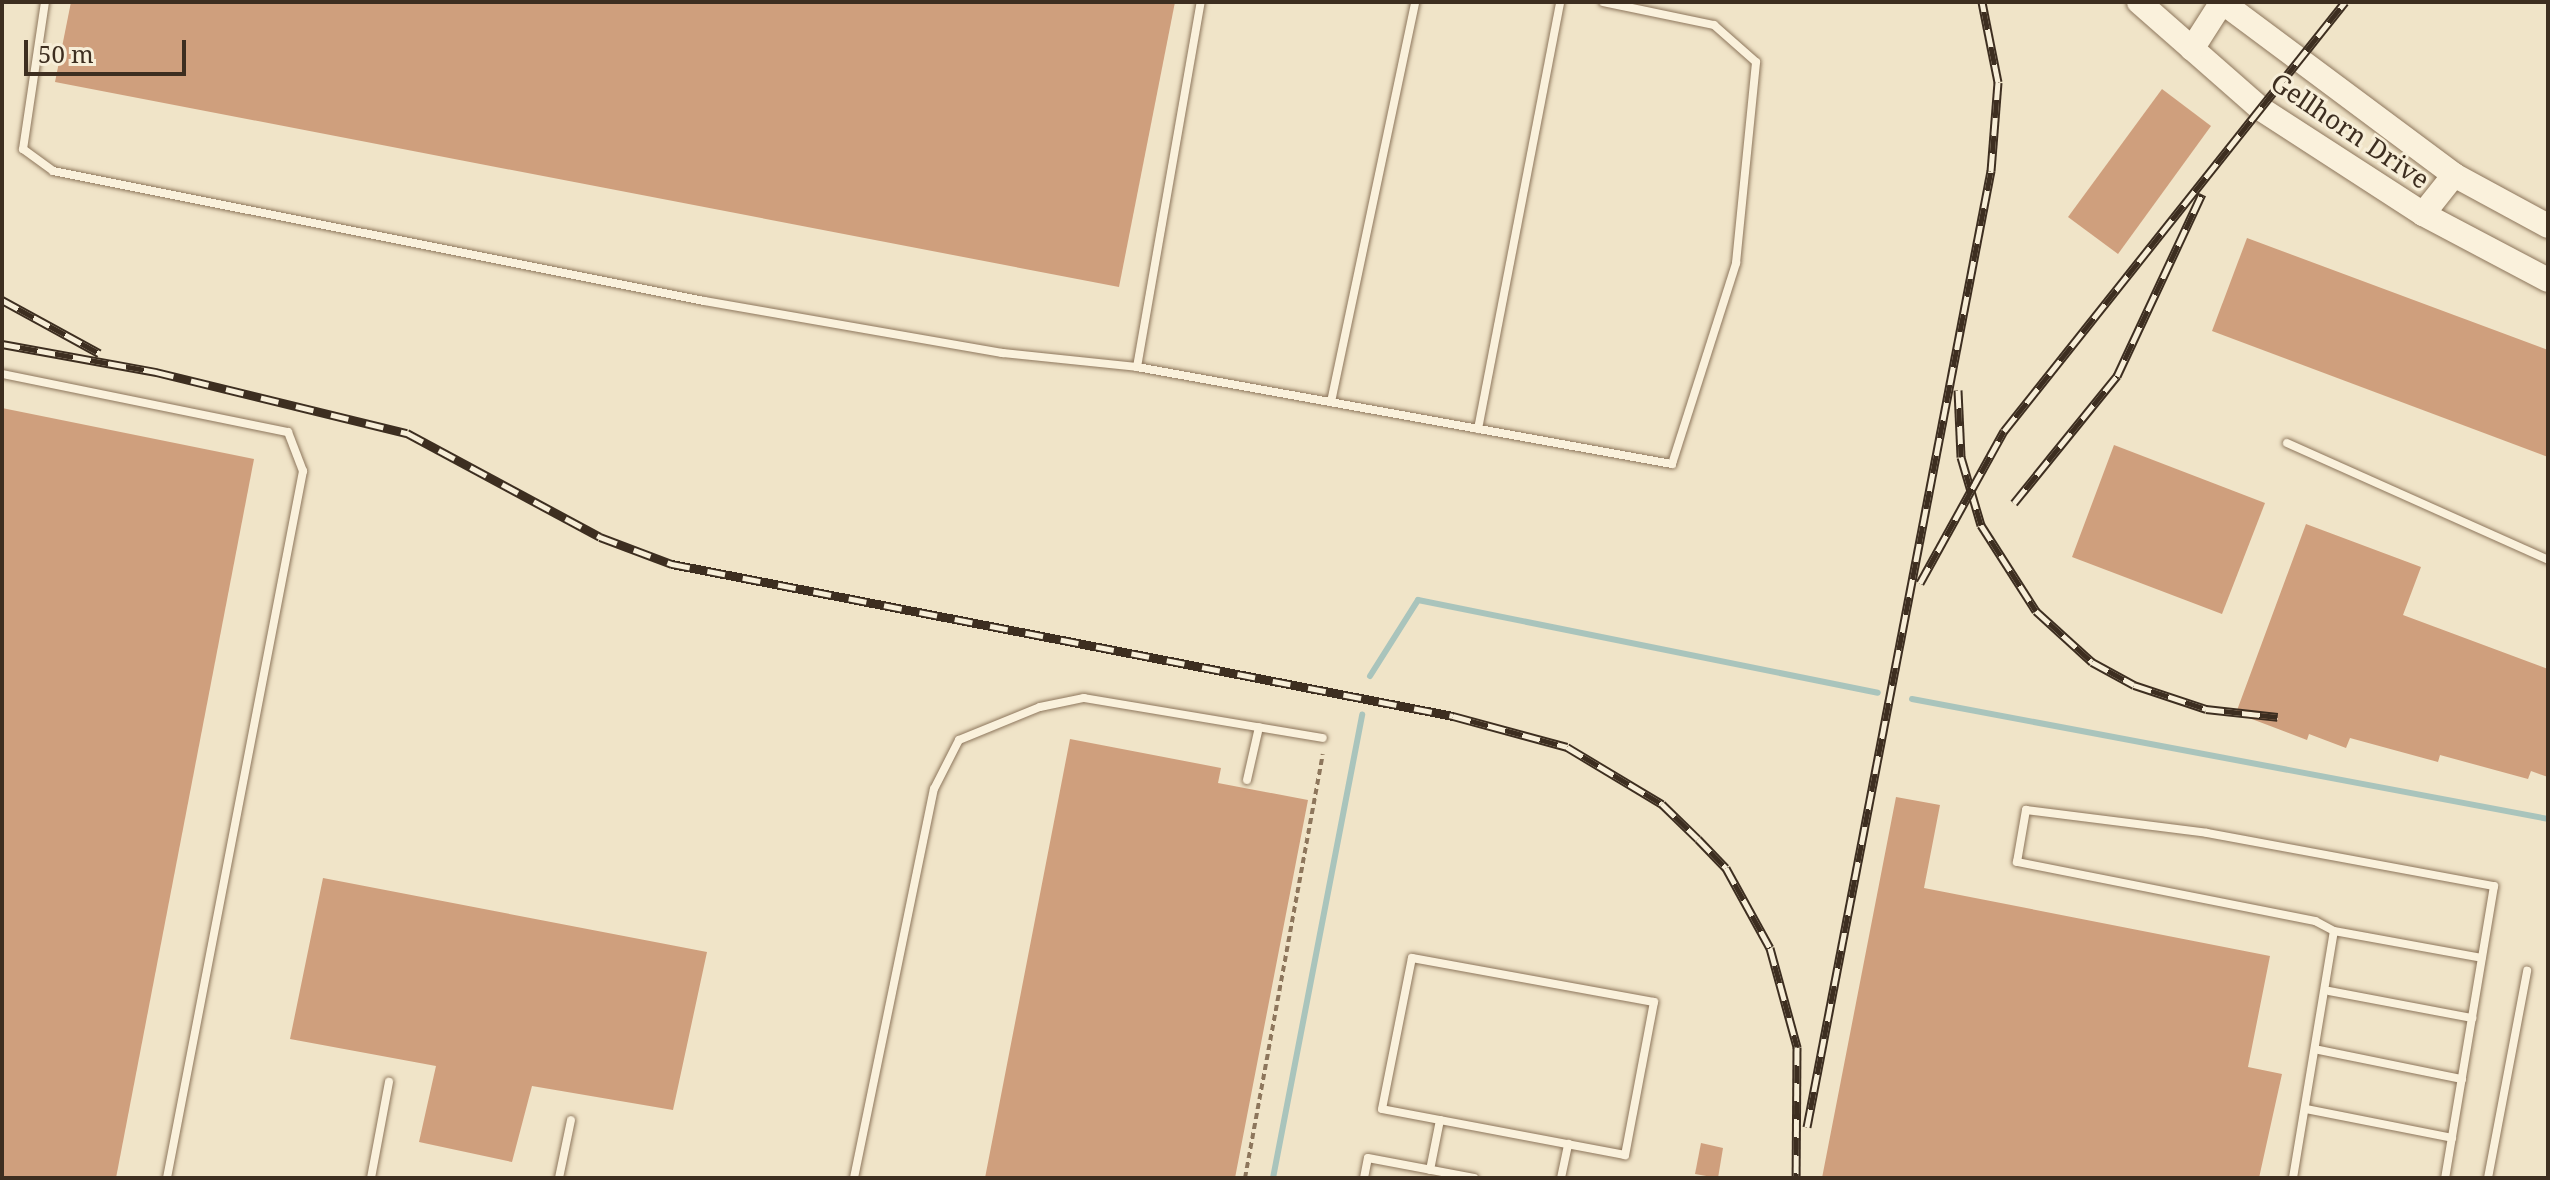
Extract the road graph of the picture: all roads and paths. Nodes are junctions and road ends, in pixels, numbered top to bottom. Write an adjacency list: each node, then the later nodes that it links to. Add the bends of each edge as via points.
1 (45, 2): 13 (lane, via 23,149 53,171 704,301 1002,353)
2 (1201, 2): 13 (lane)
3 (1415, 2): 15 (lane)
4 (1560, 2): 16 (lane)
5 (1603, 2): 16 (lane, via 1714,25 1756,62 1736,263 1672,464)
6 (2139, 2): 8 (main road, Gellhorn Drive)
7 (2222, 2): 8 (main road); 9 (main road, Gellhorn Drive)
8 (2192, 49): 10 (main road, Gellhorn Drive, via 2261,109)
9 (2454, 175): 10 (main road); 11 (main road, Gellhorn Drive)
10 (2423, 214): 12 (main road, Gellhorn Drive)
11 (2548, 226)
12 (2548, 280)
13 (1137, 367): 15 (lane)
14 (2, 374): 36 (lane, via 288,432 303,471)
15 (1331, 402): 16 (lane)
16 (1478, 429)
17 (2287, 443): 18 (lane)
18 (2548, 560)
19 (1259, 727): 20 (lane); 21 (lane); 39 (lane, via 1084,698 1040,707 959,740 934,789)
20 (1323, 738): 40 (path)
21 (1247, 780)
22 (2334, 931): 23 (lane); 23 (lane, via 2315,921 2017,862 2026,810 2207,833 2494,886); 25 (lane)
23 (2482, 958): 26 (lane)
24 (2527, 971): 46 (lane)
25 (2329, 991): 26 (lane); 27 (lane)
26 (2472, 1018): 28 (lane)
27 (2319, 1050): 28 (lane); 30 (lane)
28 (2462, 1079): 33 (lane)
29 (389, 1082): 37 (lane)
30 (2306, 1109): 33 (lane); 44 (lane)
31 (571, 1120): 38 (lane)
32 (1440, 1120): 34 (lane); 34 (lane, via 1382,1109 1412,958 1654,1002 1625,1155); 35 (lane)
33 (2452, 1138): 45 (lane)
34 (1568, 1144): 43 (lane)
35 (1430, 1170): 41 (lane, via 1368,1158); 42 (lane)
36 (167, 1178)
37 (372, 1178)
38 (559, 1178)
39 (854, 1178)
40 (1245, 1178)
41 (1364, 1178)
42 (1474, 1178)
43 (1561, 1178)
44 (2293, 1178)
45 (2445, 1178)
46 (2488, 1178)

